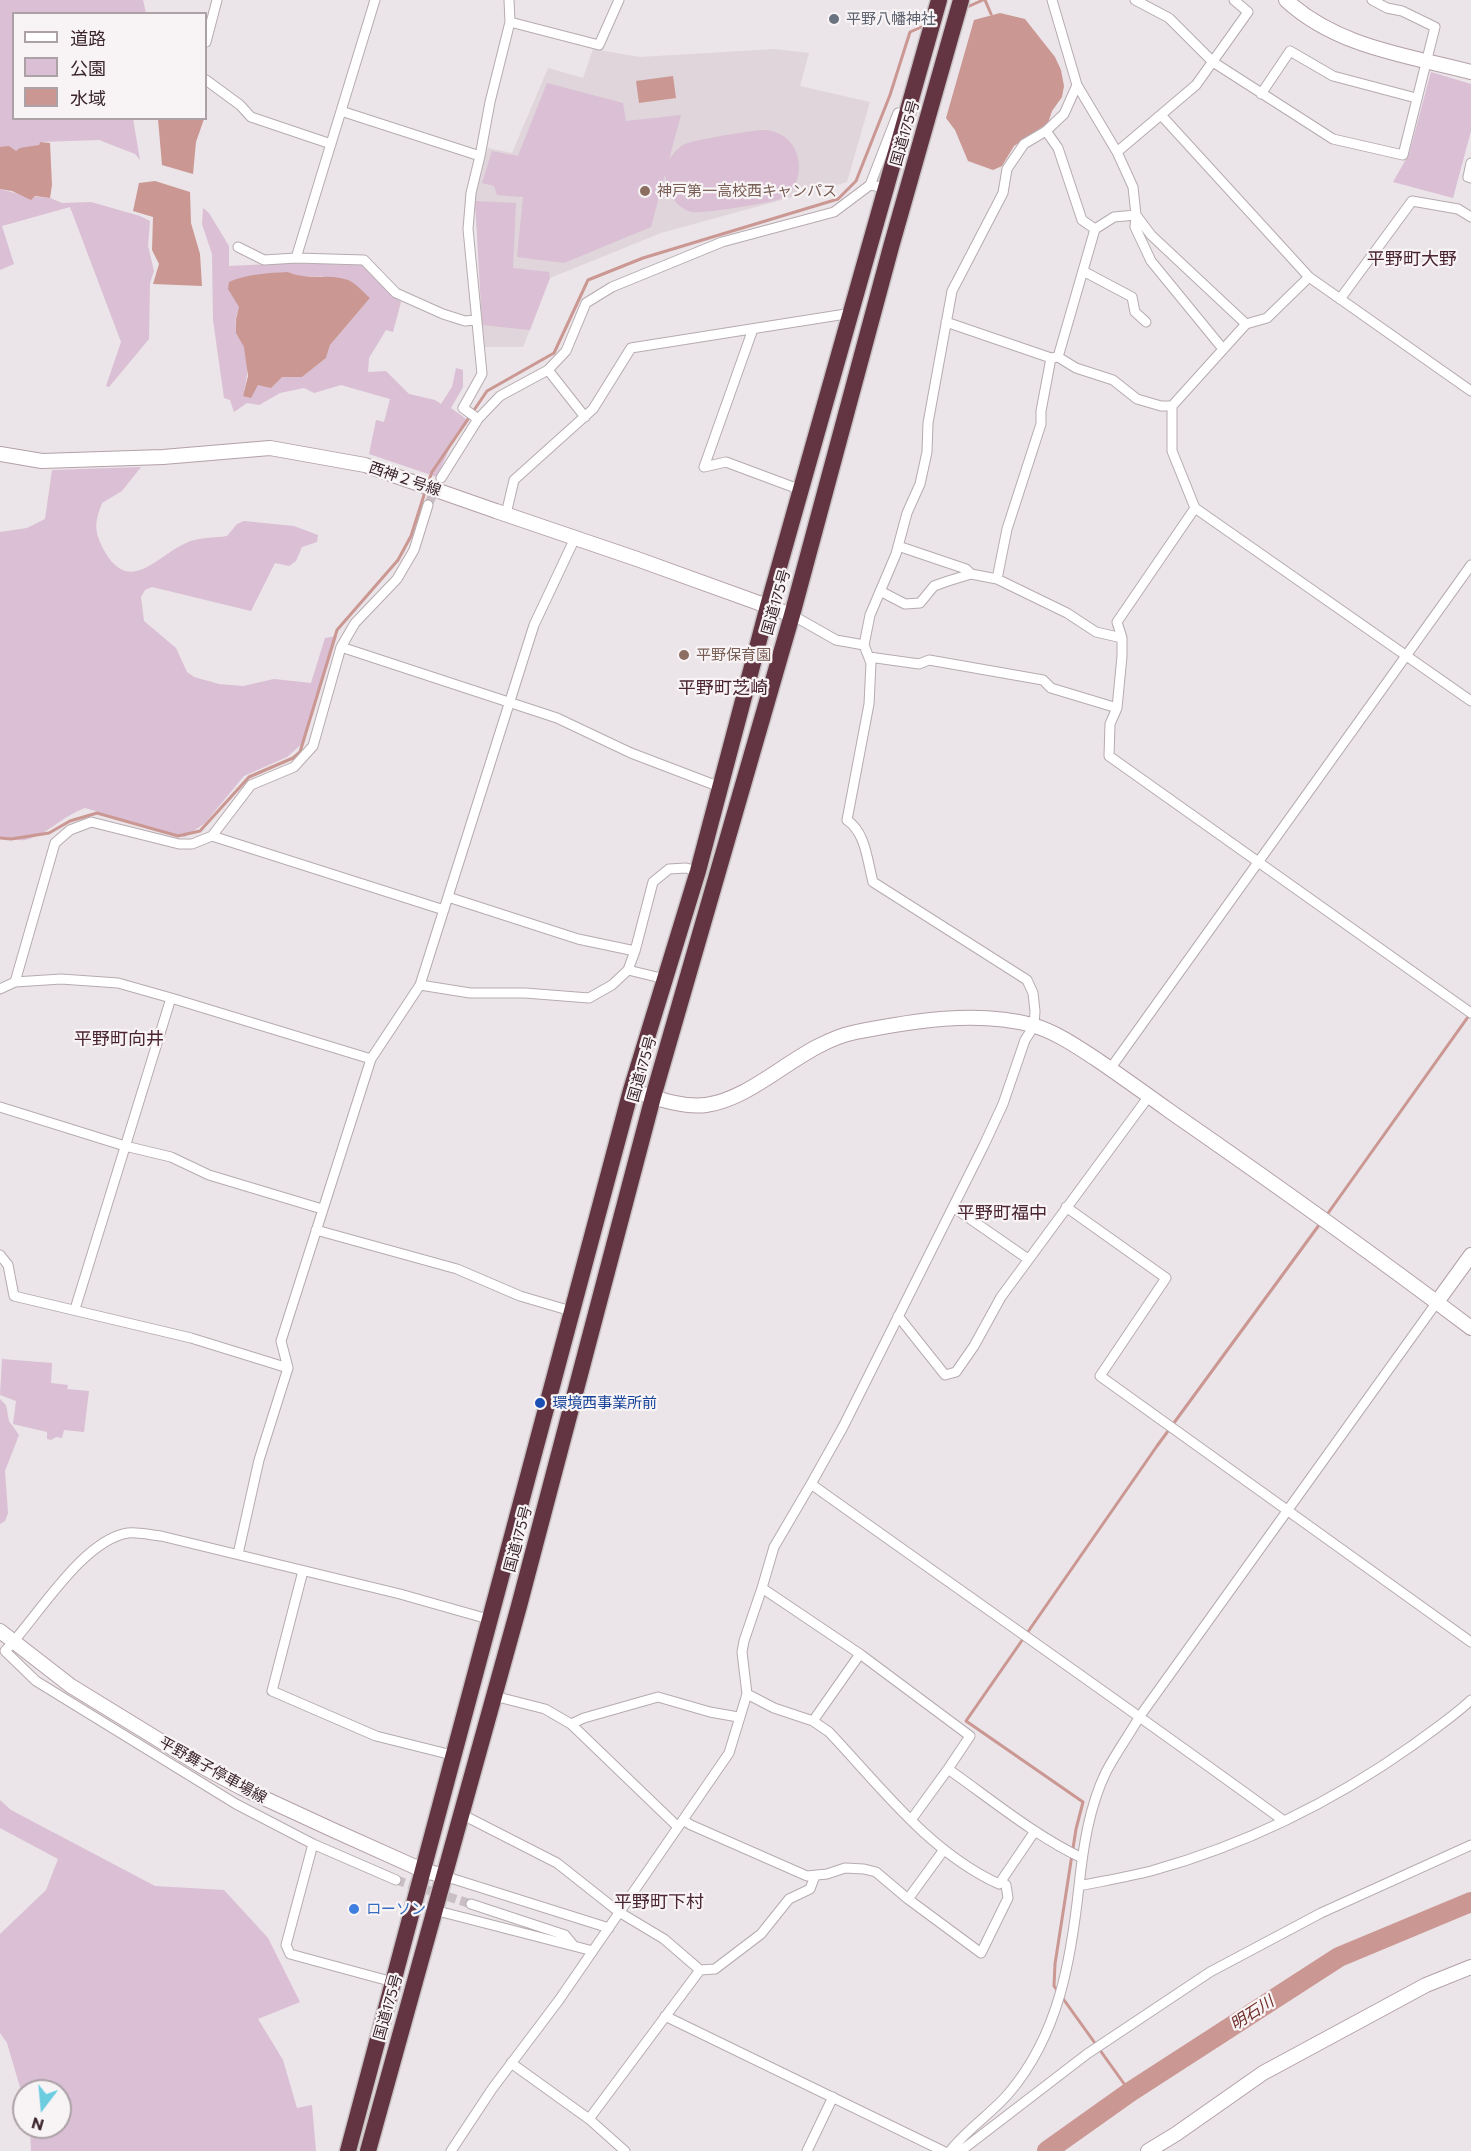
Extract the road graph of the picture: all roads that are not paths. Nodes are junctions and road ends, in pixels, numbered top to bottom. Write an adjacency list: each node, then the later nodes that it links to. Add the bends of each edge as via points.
1 (217, 0): 15 (street)
2 (375, 0): 23 (street)
3 (509, 0): 14 (street)
4 (619, 0): 14 (street, via 599,45)
5 (1052, 0): 20 (street)
6 (1135, 0): 17 (street, via 1169,18)
7 (1234, 0): 17 (street, via 1248,12)
8 (1286, 0): 16 (street, via 1338,35 1371,48)
9 (1372, 0): 13 (street)
10 (1401, 0): 13 (street)
11 (961, 1): 66 (highway, 国道175号)
12 (938, 5): 31 (highway, 国道175号, via 907,115)
13 (1402, 11): 16 (street, via 1435,27)
14 (510, 22): 28 (street)
15 (207, 38)
16 (1428, 60): 18 (street); 22 (street)
17 (1213, 62): 21 (street); 24 (street, via 1196,84)
18 (1471, 72)
19 (207, 81): 26 (street, via 251,117)
20 (1077, 85): 25 (street, via 1064,114); 27 (street)
21 (1261, 94): 22 (street, via 1290,51 1333,76); 22 (street, via 1333,139 1402,155)
22 (1416, 99)
23 (341, 111): 26 (street); 28 (street)
24 (1161, 115): 27 (street); 38 (street)
25 (1046, 131): 34 (street, via 1058,148 1082,220); 42 (street, via 1024,144 1007,169 1003,193 952,291)
26 (331, 144): 36 (street)
27 (1117, 152): 32 (street, via 1133,187)
28 (480, 156): 41 (street, via 468,229)
29 (1471, 163): 30 (street)
30 (1471, 178)
31 (879, 187): 40 (highway, 国道175号); 48 (street, via 834,212 722,242 612,287 586,303 566,351)
32 (1136, 215): 34 (street, via 1114,217); 44 (street, via 1151,235); 46 (street, via 1135,227 1151,261)
33 (1471, 217): 39 (street, via 1458,209 1412,201)
34 (1095, 229): 37 (street)
35 (238, 247): 36 (street, via 264,260)
36 (296, 258): 41 (street, via 364,260 396,293 443,314)
37 (1083, 271): 43 (street, via 1132,297 1135,312); 47 (street)
38 (1309, 277): 39 (street); 44 (street, via 1267,318)
39 (1340, 299): 49 (street)
40 (852, 313): 45 (street); 55 (highway, 国道175号)
41 (475, 320): 52 (street, via 482,374 463,408)
42 (946, 322): 47 (street); 60 (street, via 920,484)
43 (1146, 322)
44 (1246, 324): 46 (street)
45 (753, 329): 51 (street, via 631,348); 55 (street, via 704,467 726,462)
46 (1223, 349): 50 (street)
47 (1054, 357): 50 (street, via 1113,380 1137,399); 63 (street, via 1041,424 1007,529)
48 (548, 370): 51 (street); 52 (street, via 500,396)
49 (1471, 391)
50 (1172, 406): 57 (street, via 1172,451)
51 (585, 417): 58 (street, via 514,480)
52 (478, 419): 54 (street)
53 (0, 454): 58 (street, 西神２号線, bridge, via 42,461 270,448 365,465)
54 (441, 478)
55 (801, 490): 65 (highway, 国道175号)
56 (428, 505): 69 (street, via 414,550 397,579 355,623)
57 (1195, 508): 67 (street, via 1117,622); 70 (street)
58 (501, 513): 59 (street, 西神２号線)
59 (575, 538): 65 (street, 西神２号線); 73 (street, via 534,625)
60 (898, 546): 62 (street); 64 (street)
61 (1471, 565): 70 (street)
62 (971, 574): 63 (street); 64 (street, via 934,586 920,603 905,604)
63 (997, 579): 67 (street, via 1067,613 1096,632)
64 (880, 591): 68 (street)
65 (768, 606): 66 (street, 西神２号線); 75 (highway, 国道175号)
66 (792, 615): 68 (street, via 836,640); 93 (highway, 国道175号)
67 (1122, 638): 74 (street)
68 (864, 645): 71 (street)
69 (341, 647): 73 (street); 76 (street, via 313,746 294,767 251,785)
70 (1407, 654): 72 (street); 77 (street)
71 (869, 657): 74 (street, via 919,664 929,660 1043,680 1052,688); 89 (street, via 869,704 847,820 857,826 862,837 873,882 1026,980 1034,993)
72 (1471, 700)
73 (511, 701): 75 (street); 79 (street)
74 (1117, 708): 77 (street, via 1110,724 1109,756)
75 (720, 787): 78 (highway, 国道175号)
76 (212, 836): 80 (street); 84 (street, via 192,844 179,844 91,822 70,830 55,843)
77 (1259, 862): 88 (street); 91 (street)
78 (698, 871): 81 (street, via 669,868 653,882); 83 (highway, 国道175号)
79 (448, 897): 80 (street); 81 (street, via 578,939)
80 (444, 910): 85 (street)
81 (635, 951): 82 (street)
82 (628, 970): 83 (street); 85 (street, via 589,998 470,993)
83 (665, 979): 92 (highway, 国道175号)
84 (15, 982): 86 (street); 87 (street, via 61,979 118,983)
85 (420, 985): 90 (street)
86 (0, 990)
87 (171, 998): 90 (street); 96 (street)
88 (1471, 1014)
89 (1034, 1026): 91 (street, via 1064,1038); 93 (street, via 998,1018 957,1017 854,1032 826,1042 738,1095 706,1105 678,1104); 97 (street, via 1025,1040 1004,1104)
90 (371, 1059): 99 (street)
91 (1110, 1069): 94 (street)
92 (631, 1090): 93 (street); 106 (highway, 国道175号)
93 (653, 1096): 121 (highway, 国道175号)
94 (1149, 1096): 98 (street); 104 (street)
95 (0, 1107): 96 (street)
96 (125, 1146): 99 (street, via 171,1157 209,1175); 105 (street)
97 (953, 1207): 103 (street); 107 (street)
98 (1066, 1207): 103 (street); 111 (street, via 1166,1278 1100,1376)
99 (322, 1209): 100 (street)
100 (316, 1230): 106 (street, via 457,1269 520,1296); 109 (street, via 281,1341)
101 (0, 1255): 105 (street, via 8,1265 14,1296)
102 (1471, 1255): 104 (street)
103 (1028, 1259): 107 (street, via 956,1372 945,1375)
104 (1437, 1302): 108 (street); 111 (street)
105 (75, 1310): 109 (street, via 191,1338)
106 (572, 1311): 115 (highway, 国道175号)
107 (898, 1316): 110 (street)
108 (1471, 1328)
109 (288, 1368): 112 (street, via 259,1460)
110 (812, 1484): 114 (street, via 774,1547); 123 (street)
111 (1288, 1510): 118 (street); 123 (street)
112 (238, 1554): 113 (street); 117 (street, via 160,1536 128,1533 104,1542 79,1562)
113 (303, 1571): 115 (street); 127 (street, via 272,1691 376,1736)
114 (762, 1588): 119 (street); 120 (street, via 742,1653)
115 (488, 1619): 127 (highway, 国道175号)
116 (0, 1631): 117 (street, 平野舞子停車場線)
117 (13, 1642): 129 (street, 平野舞子停車場線, via 71,1686); 130 (street, via 5,1650 36,1681)
118 (1471, 1642)
119 (860, 1654): 125 (street); 128 (street, via 970,1736)
120 (747, 1695): 124 (street); 125 (street)
121 (494, 1696): 126 (street, via 545,1709); 131 (highway, 国道175号)
122 (1471, 1700): 133 (street, via 1395,1758)
123 (1140, 1716): 133 (street); 139 (street, via 1106,1772 1094,1802)
124 (738, 1717): 126 (street, via 658,1697); 134 (street, via 729,1753)
125 (813, 1721): 132 (street, via 829,1732)
126 (571, 1724): 134 (street)
127 (452, 1755): 140 (highway, 国道175号)
128 (948, 1769): 132 (street); 135 (street)
129 (242, 1788): 130 (street); 140 (street, 平野舞子停車場線)
130 (236, 1804): 136 (street)
131 (461, 1815): 141 (highway, 国道175号); 149 (street, via 557,1863)
132 (911, 1820): 138 (street)
133 (1284, 1821): 145 (street, via 1150,1871)
134 (681, 1824): 142 (street); 149 (street)
135 (1035, 1831): 139 (street); 144 (street)
136 (312, 1844): 143 (street); 155 (street, via 286,1944 290,1953)
137 (1471, 1845): 167 (street, via 1321,1913 1210,1972 1087,2054)
138 (943, 1851): 144 (street, via 979,1875 999,1884); 146 (street)
139 (1082, 1858): 145 (street)
140 (422, 1870): 141 (street, 平野舞子停車場線); 155 (highway, 国道175号)
141 (444, 1876): 148 (highway, 国道175号); 150 (street)
142 (814, 1876): 146 (street, via 845,1868 864,1869 876,1872); 154 (street, via 810,1889 789,1899 761,1934 715,1969)
143 (396, 1880)
144 (1001, 1881): 146 (street, via 1006,1885 1008,1898 981,1953)
145 (1079, 1886): 166 (street, via 1067,1972 1048,2031 1010,2092)
146 (908, 1899)
147 (471, 1904): 151 (street, via 565,1935)
148 (434, 1910): 151 (street); 161 (highway, 国道175号)
149 (619, 1912): 150 (street); 154 (street, via 664,1939)
150 (609, 1928): 152 (street)
151 (574, 1946): 152 (street)
152 (593, 1951): 157 (street)
153 (1471, 1967): 168 (street, via 1426,1985 1263,2073)
154 (700, 1970): 156 (street)
155 (393, 1982): 160 (highway, 国道175号)
156 (665, 2016): 158 (street); 159 (street)
157 (511, 2062): 159 (street); 162 (street)
158 (833, 2097): 164 (street); 165 (street)
159 (589, 2119): 163 (street)
160 (348, 2151)
161 (368, 2151)
162 (451, 2151)
163 (625, 2151)
164 (807, 2151)
165 (942, 2151)
166 (950, 2151)
167 (957, 2151)
168 (1148, 2151)

